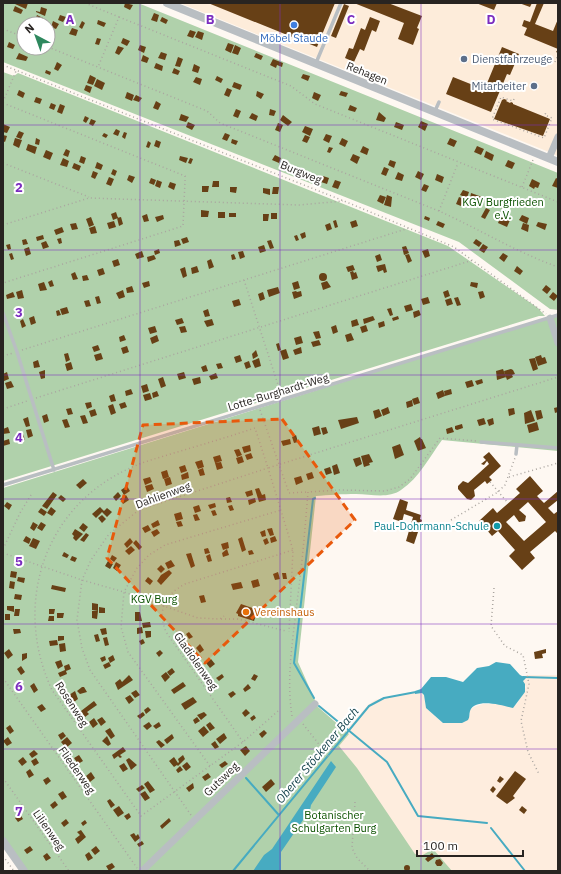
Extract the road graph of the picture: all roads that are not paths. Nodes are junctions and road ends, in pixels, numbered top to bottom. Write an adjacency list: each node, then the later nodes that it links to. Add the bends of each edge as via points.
1 (168, 3): 3 (street, Rehagen)
2 (341, 3): 3 (lane)
3 (316, 64): 5 (street, Rehagen)
4 (439, 102): 5 (lane)
5 (434, 112): 7 (street, Rehagen)
6 (558, 137): 7 (street)
7 (549, 158): 8 (street, Rehagen)
8 (558, 162)
9 (3, 313): 17 (lane)
10 (558, 315): 11 (lane, Lotte-Burghardt-Weg)
11 (550, 318): 12 (street); 17 (lane, Lotte-Burghardt-Weg)
12 (558, 343)
13 (481, 442): 14 (lane)
14 (517, 445): 15 (lane); 16 (lane)
15 (558, 448)
16 (516, 454)
17 (54, 470): 18 (lane, Lotte-Burghardt-Weg)
18 (3, 485)
19 (315, 704): 22 (street, Gutsweg)
20 (3, 841): 21 (street)
21 (24, 871)
22 (142, 871)

